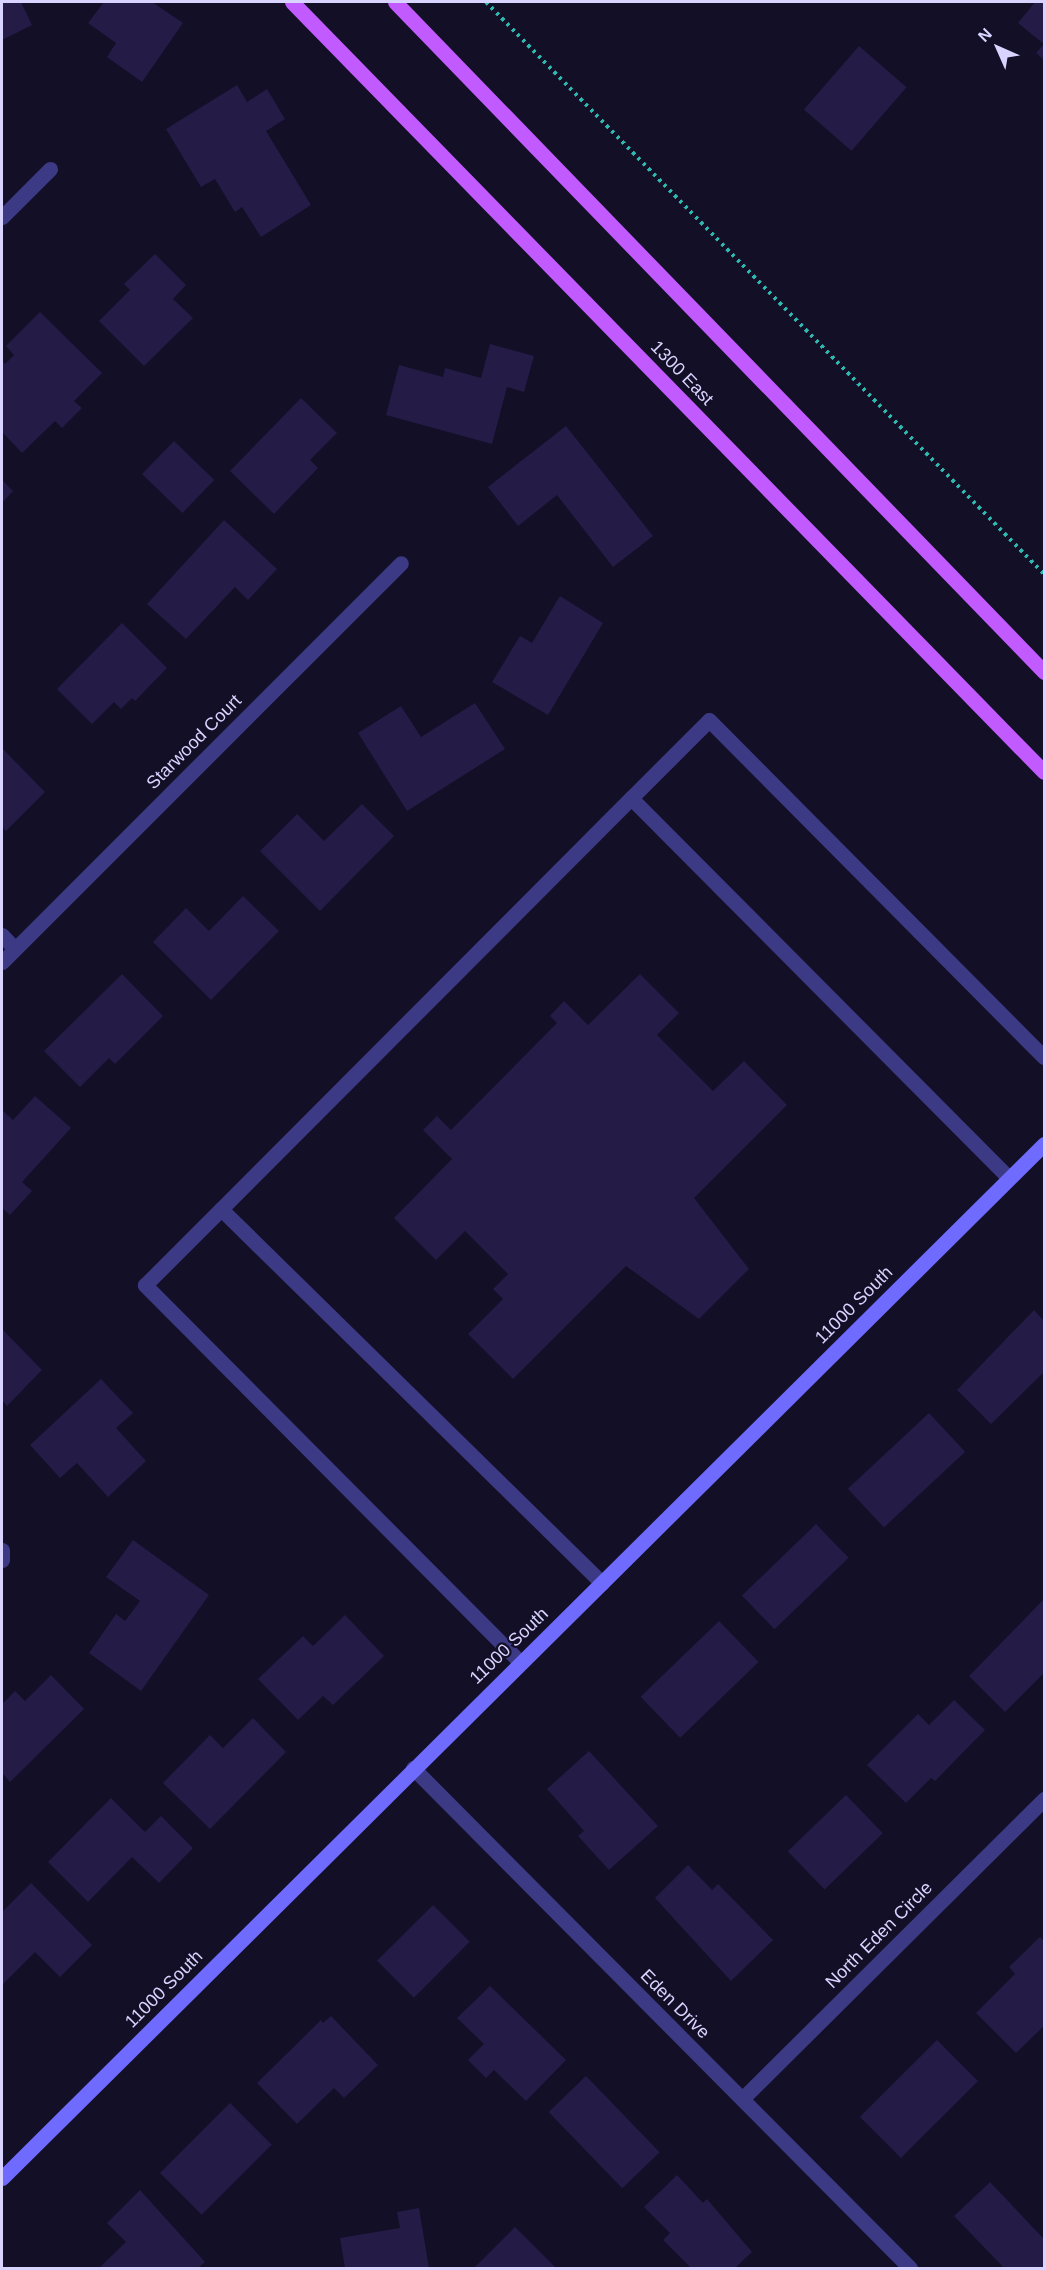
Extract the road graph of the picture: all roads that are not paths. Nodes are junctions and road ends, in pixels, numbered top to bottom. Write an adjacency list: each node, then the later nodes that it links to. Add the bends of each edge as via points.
1 (292, 2): 7 (main road, 1300 East)
2 (395, 2): 6 (main road)
3 (50, 169): 4 (street)
4 (2, 217)
5 (401, 563): 10 (street, Starwood Court)
6 (1044, 672)
7 (1044, 772)
8 (631, 798): 12 (street, via 709,720); 14 (street); 15 (street)
9 (2, 935): 10 (street)
10 (14, 948): 11 (street, Starwood Court)
11 (2, 962)
12 (1044, 1057)
13 (1044, 1144): 14 (street, 11000 South)
14 (1009, 1178): 18 (street, 11000 South)
15 (220, 1209): 18 (street); 19 (street, via 145,1285)
16 (2, 1550): 17 (street)
17 (2, 1560)
18 (602, 1583): 19 (street, 11000 South)
19 (520, 1662): 20 (street, 11000 South)
20 (413, 1768): 22 (street, Eden Drive); 23 (street, 11000 South)
21 (1044, 1799): 22 (street, North Eden Circle)
22 (742, 2099): 24 (street, Eden Drive)
23 (2, 2178)
24 (910, 2268)

